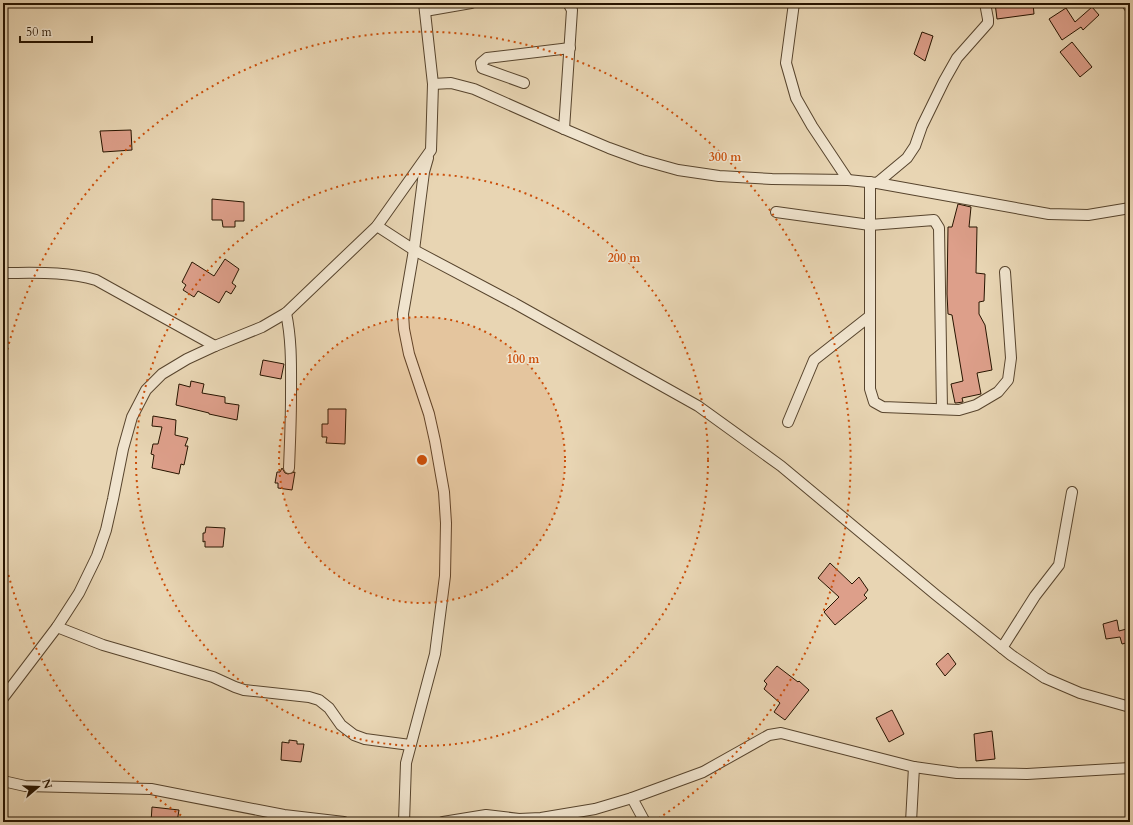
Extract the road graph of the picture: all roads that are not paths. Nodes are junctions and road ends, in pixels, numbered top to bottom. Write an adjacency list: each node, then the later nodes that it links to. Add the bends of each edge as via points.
1 (472, 3): 7 (street)
2 (568, 3): 8 (street, via 572,10)
3 (794, 3): 13 (street, via 786,63 796,98)
4 (985, 3): 14 (street, via 988,23 957,58 922,126 915,146 907,158)
5 (1128, 3): 6 (main road)
6 (1130, 6)
7 (424, 7): 10 (street)
8 (570, 48): 9 (street, via 487,58 481,63 482,68); 11 (street)
9 (524, 82)
10 (433, 84): 11 (street, via 451,84 474,89); 12 (street)
11 (564, 129): 13 (street, via 642,160 678,170 719,176)
12 (431, 150): 18 (street); 19 (street, via 424,172)
13 (848, 180): 14 (street)
14 (874, 183): 15 (street, via 1050,214 1088,215); 17 (street)
15 (1130, 208)
16 (776, 212): 17 (street)
17 (870, 225): 23 (street); 25 (street, via 934,220 939,228)
18 (377, 226): 19 (street); 22 (street)
19 (414, 250): 30 (street, via 698,406 781,466); 33 (street, via 403,314 404,329 435,441 444,492 446,524 445,576 435,654)
20 (1005, 272): 25 (street, via 1011,358 1008,380 998,392 976,405 959,410)
21 (3, 273): 24 (street, via 70,275 96,280)
22 (286, 313): 24 (street, via 262,327); 27 (street, via 292,356)
23 (870, 316): 25 (street, via 870,389 874,402 883,407); 26 (street, via 814,360)
24 (215, 346): 29 (street, via 162,374 146,390 130,424 106,530 97,556 79,593)
25 (942, 409)
26 (788, 422)
27 (289, 468)
28 (1072, 492): 30 (street, via 1059,566 1035,596)
29 (57, 627): 31 (street); 33 (street, via 103,646 214,677 244,690 319,700 329,708 341,725 354,735)
30 (1002, 648): 32 (street, via 1045,678 1080,693)
31 (3, 698)
32 (1130, 707)
33 (410, 745): 39 (street, via 405,776)
34 (914, 767): 35 (street, via 957,773 1027,774); 37 (street, via 781,733 769,735 703,772); 42 (street)
35 (1130, 768)
36 (3, 781): 38 (street, via 25,786 151,790 284,815)
37 (632, 798): 40 (street, via 595,809 541,818 519,819 486,815); 41 (street)
38 (344, 822)
39 (404, 822)
40 (443, 822)
41 (645, 822)
42 (911, 822)

